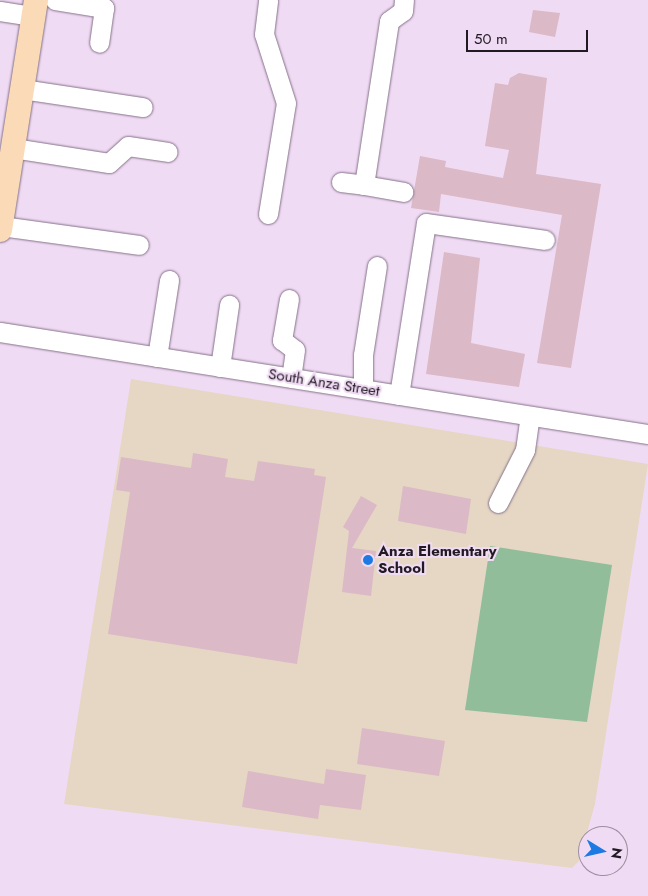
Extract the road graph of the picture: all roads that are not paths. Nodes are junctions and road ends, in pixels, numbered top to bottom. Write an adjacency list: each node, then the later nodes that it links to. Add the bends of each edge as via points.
1 (55, 0): 6 (street, via 104,8)
2 (268, 0): 14 (street, via 264,34 286,103)
3 (404, 0): 12 (street, via 403,11 389,21)
4 (35, 8): 5 (street); 7 (main road)
5 (0, 12)
6 (99, 44)
7 (22, 89): 8 (street); 9 (main road)
8 (143, 107)
9 (13, 148): 10 (street, via 109,163 128,146); 15 (main road)
10 (168, 152)
11 (341, 182): 12 (street)
12 (364, 185): 13 (street)
13 (403, 192)
14 (268, 214)
15 (1, 226): 16 (main road); 18 (street)
16 (0, 230)
17 (546, 240): 28 (street, via 426,223)
18 (139, 245)
19 (377, 266): 27 (street, via 363,355)
20 (169, 280): 24 (street)
21 (289, 299): 26 (street, via 282,340 295,350)
22 (229, 305): 25 (street)
23 (0, 332): 24 (street, South Anza Street)
24 (157, 357): 25 (street, South Anza Street)
25 (220, 367): 26 (street, South Anza Street)
26 (291, 378): 27 (street, South Anza Street)
27 (363, 389): 28 (street, South Anza Street)
28 (398, 395): 29 (street, South Anza Street)
29 (530, 416): 30 (street, South Anza Street); 31 (street, via 525,450)
30 (648, 434)
31 (498, 503)

